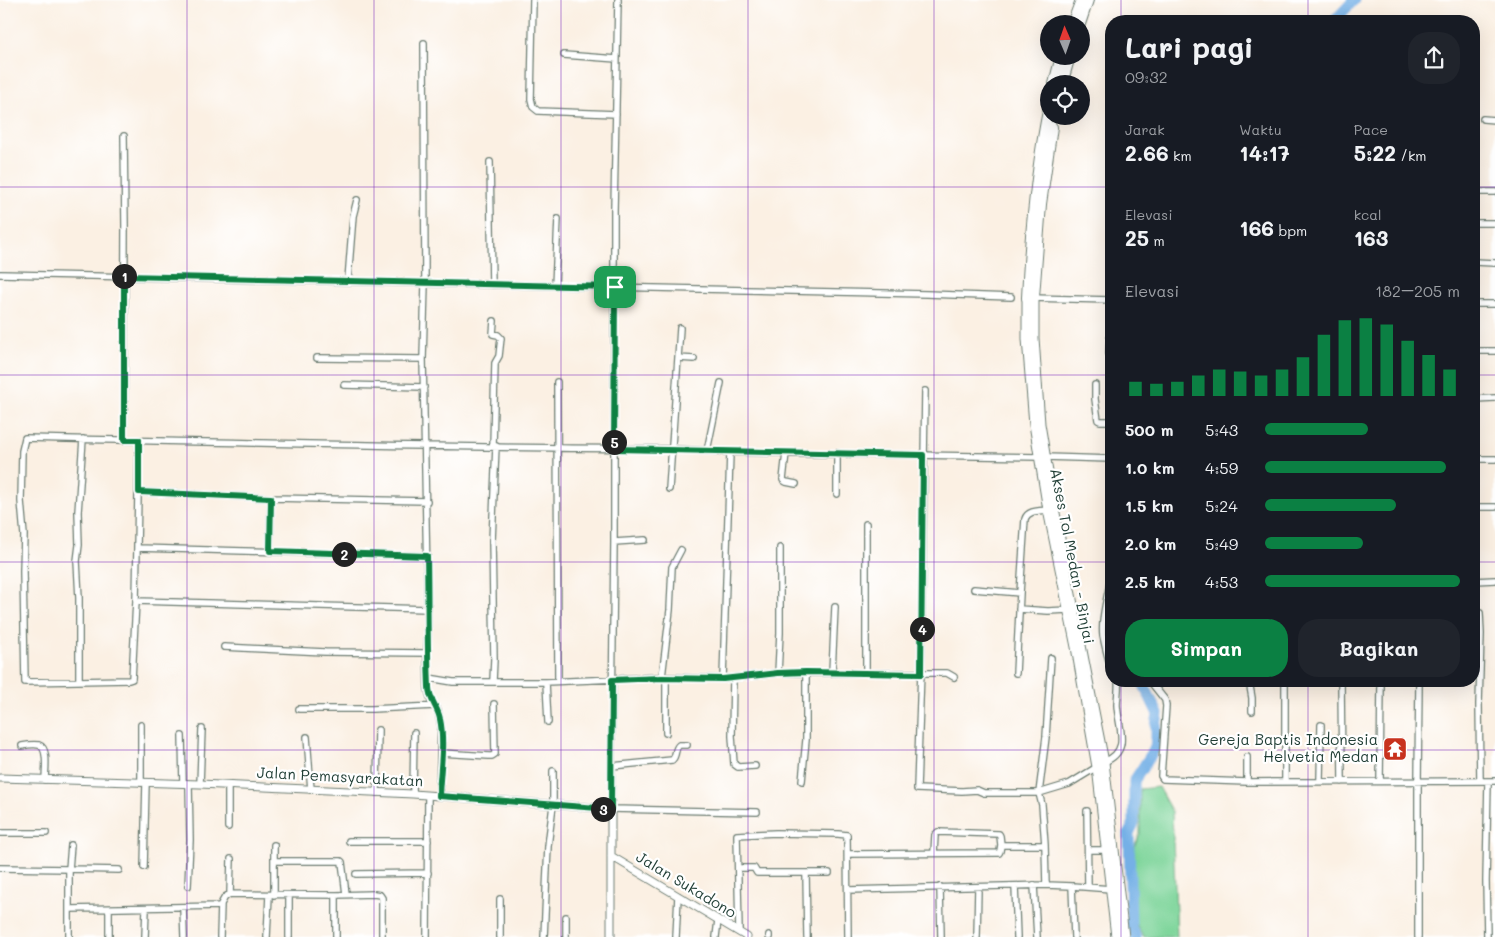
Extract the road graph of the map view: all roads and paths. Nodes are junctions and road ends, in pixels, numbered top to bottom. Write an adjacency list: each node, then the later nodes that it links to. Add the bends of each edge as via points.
1 (533, 0): 10 (street, via 533,107 538,111)
2 (618, 0): 9 (street)
3 (1081, 0): 5 (highway)
4 (1088, 0): 6 (highway)
5 (1075, 15)
6 (1083, 15)
7 (424, 42): 28 (street)
8 (564, 55): 9 (street)
9 (617, 59): 10 (street)
10 (616, 114): 31 (street)
11 (1483, 119): 12 (street)
12 (1495, 120)
13 (1045, 125): 33 (highway, via 1033,204 1029,250)
14 (1053, 125): 33 (highway)
15 (124, 136): 26 (street)
16 (490, 162): 29 (street)
17 (1480, 192): 18 (street)
18 (1495, 192)
19 (356, 200): 27 (street)
20 (558, 219): 30 (street)
21 (1480, 223): 22 (street)
22 (1495, 223)
23 (1480, 262): 24 (street)
24 (1495, 263)
25 (0, 274): 26 (street)
26 (124, 276): 27 (street); 55 (street)
27 (348, 280): 28 (street)
28 (425, 283): 29 (street); 43 (street)
29 (492, 285): 30 (street)
30 (556, 286): 31 (street)
31 (615, 287): 32 (street); 60 (street)
32 (1011, 298)
33 (1030, 298): 34 (street); 67 (main road, Akses Tol Medan - Binjai, via 1034,391)
34 (1105, 300)
35 (1480, 304): 36 (street)
36 (1495, 304)
37 (494, 321): 58 (street, via 493,334 501,338 499,356 494,363)
38 (680, 328): 42 (street)
39 (1480, 351): 40 (street)
40 (1495, 351)
41 (317, 358): 43 (street)
42 (678, 358): 44 (street); 61 (street)
43 (423, 359): 49 (street)
44 (694, 359)
45 (557, 382): 59 (street)
46 (721, 383): 62 (street)
47 (344, 385): 49 (street)
48 (1095, 385): 53 (street, via 1098,420)
49 (424, 387): 57 (street)
50 (925, 391): 66 (street)
51 (1495, 398): 52 (street)
52 (1480, 399)
53 (1105, 421)
54 (83, 439): 55 (street); 116 (street, via 77,561); 116 (street, via 25,438 21,490 24,682)
55 (124, 440): 56 (street)
56 (139, 440): 57 (street); 73 (street)
57 (426, 446): 58 (street); 76 (street)
58 (494, 446): 59 (street); 117 (street)
59 (558, 448): 60 (street); 118 (street)
60 (614, 449): 61 (street); 82 (street)
61 (672, 449): 62 (street); 72 (street)
62 (707, 451): 63 (street)
63 (730, 452): 64 (street); 114 (street)
64 (786, 453): 65 (street); 71 (street, via 783,480)
65 (837, 453): 66 (street); 74 (street)
66 (923, 455): 67 (street); 109 (street)
67 (1042, 457): 68 (street); 79 (main road, Akses Tol Medan - Binjai); 88 (main road, Akses Tol Medan - Binjai)
68 (1105, 459)
69 (1480, 459): 70 (street)
70 (1495, 459)
71 (796, 484)
72 (669, 489)
73 (139, 492): 75 (street); 83 (street)
74 (837, 494)
75 (271, 498): 76 (street); 86 (street)
76 (427, 501): 87 (street)
77 (1480, 507): 78 (street)
78 (1495, 507)
79 (1048, 510): 88 (main road, Akses Tol Medan - Binjai); 92 (street, via 1029,512 1026,516)
80 (866, 524): 107 (street)
81 (646, 540): 82 (street)
82 (614, 542): 115 (street)
83 (137, 548): 86 (street); 93 (street)
84 (780, 548): 106 (street)
85 (681, 550): 112 (street, via 672,567)
86 (270, 551): 87 (street)
87 (427, 556): 95 (street)
88 (1061, 559): 97 (main road, Akses Tol Medan - Binjai); 144 (main road, Akses Tol Medan - Binjai)
89 (1495, 580): 90 (street)
90 (1480, 581)
91 (974, 589): 92 (street)
92 (1020, 593): 96 (street)
93 (136, 601): 95 (street); 116 (street, via 132,679)
94 (836, 607): 105 (street)
95 (428, 609): 102 (street)
96 (1019, 609): 97 (street); 108 (street)
97 (1068, 610): 144 (main road, Akses Tol Medan - Binjai)
98 (1105, 610): 100 (street)
99 (1480, 613): 153 (street)
100 (1105, 644)
101 (224, 647): 102 (street)
102 (427, 653): 111 (street)
103 (1050, 658): 166 (street)
104 (806, 672): 105 (street); 106 (street); 150 (street)
105 (832, 672): 107 (street)
106 (778, 673): 113 (street)
107 (866, 673): 109 (street)
108 (1016, 673)
109 (921, 674): 110 (street, via 947,673); 166 (street, via 917,789)
110 (954, 677)
111 (429, 678): 117 (street, via 452,682); 128 (street, via 428,689)
112 (664, 678): 114 (street); 115 (street); 137 (street)
113 (733, 678): 114 (street); 146 (street, via 734,764 738,767)
114 (723, 679)
115 (612, 680): 118 (street); 145 (street)
116 (79, 681)
117 (493, 681): 119 (street)
118 (558, 681): 119 (street)
119 (546, 682): 131 (street)
120 (1119, 687): 144 (street, via 1117,706 1122,743 1115,756)
121 (1155, 687): 155 (street, via 1166,706 1163,779)
122 (1250, 687): 130 (street)
123 (1285, 687): 156 (street)
124 (1341, 687): 157 (street)
125 (1380, 687): 152 (street)
126 (1419, 687): 158 (street)
127 (494, 704): 142 (street, via 495,754)
128 (435, 706): 129 (street); 142 (street, via 440,717)
129 (299, 709)
130 (1252, 711)
131 (548, 722)
132 (141, 725): 160 (street)
133 (1321, 725): 151 (street)
134 (202, 729): 162 (street)
135 (378, 730): 165 (street)
136 (414, 733): 167 (street)
137 (666, 733)
138 (182, 736): 161 (street)
139 (307, 737): 164 (street)
140 (686, 745): 145 (street, via 677,747 672,760)
141 (22, 746): 149 (street, via 44,748)
142 (442, 753): 169 (street)
143 (1247, 757): 155 (street)
144 (1100, 765): 166 (street, via 1069,784); 184 (main road, Akses Tol Medan - Binjai)
145 (612, 766): 171 (street)
146 (756, 766)
147 (553, 771): 170 (street)
148 (0, 778): 149 (street, Jalan Pemasyarakatan)
149 (45, 780): 160 (street, Jalan Pemasyarakatan)
150 (802, 781)
151 (1320, 781): 156 (street); 157 (street)
152 (1380, 781): 157 (street); 158 (street)
153 (1480, 781): 158 (street); 159 (street)
154 (1495, 781): 159 (street)
155 (1247, 782): 156 (street)
156 (1285, 782)
157 (1342, 782)
158 (1418, 782): 250 (street)
159 (1488, 782): 251 (street)
160 (144, 783): 161 (street, Jalan Pemasyarakatan); 190 (street)
161 (186, 784): 162 (street, Jalan Pemasyarakatan); 201 (street, via 190,840)
162 (200, 784): 163 (street, Jalan Pemasyarakatan)
163 (228, 786): 164 (street, Jalan Pemasyarakatan); 174 (street)
164 (310, 790): 165 (street, Jalan Pemasyarakatan)
165 (377, 793): 167 (street, Jalan Pemasyarakatan)
166 (1039, 793): 182 (street)
167 (413, 794): 168 (street, Jalan Pemasyarakatan)
168 (428, 795): 169 (street, Jalan Pemasyarakatan); 178 (street)
169 (439, 796): 170 (street, Jalan Pemasyarakatan)
170 (553, 805): 171 (street, Jalan Pemasyarakatan); 235 (street)
171 (611, 809): 173 (street); 187 (street)
172 (1087, 811): 183 (street)
173 (756, 812)
174 (228, 828)
175 (0, 833): 176 (street)
176 (46, 833)
177 (349, 840): 178 (street)
178 (428, 841): 195 (street)
179 (71, 845): 193 (street)
180 (274, 845): 189 (street)
181 (1000, 845): 182 (street); 185 (street, via 999,853); 185 (street, via 999,834 938,832)
182 (1045, 845): 200 (street)
183 (1088, 850): 184 (street); 206 (street)
184 (1110, 850): 207 (main road, Akses Tol Medan - Binjai); 249 (main road, Akses Tol Medan - Binjai)
185 (934, 853): 186 (street)
186 (848, 854): 192 (street, via 847,835 738,834); 208 (street)
187 (611, 856): 214 (street, Jalan Sukadono); 237 (street)
188 (232, 859): 209 (street)
189 (274, 860): 210 (street, via 341,861); 211 (street)
190 (144, 867)
191 (0, 868): 193 (street)
192 (738, 868): 196 (street, via 754,868 757,873); 223 (street)
193 (70, 869): 194 (street); 219 (street)
194 (119, 870)
195 (428, 873): 198 (street); 233 (street)
196 (806, 873): 197 (street); 241 (street)
197 (830, 873)
198 (356, 874)
199 (1034, 885): 200 (street); 202 (street); 246 (street)
200 (1046, 885): 203 (street)
201 (188, 886)
202 (1015, 886): 205 (street); 245 (street)
203 (1072, 886): 206 (street); 247 (street)
204 (940, 887): 205 (street); 208 (street); 243 (street)
205 (978, 887): 244 (street)
206 (1088, 887): 207 (street)
207 (1110, 889): 248 (main road, Akses Tol Medan - Binjai)
208 (848, 890): 242 (street)
209 (230, 894): 211 (street); 216 (street, via 222,900)
210 (346, 894): 213 (street); 232 (street, via 380,895)
211 (271, 895): 212 (street); 229 (street)
212 (290, 895): 213 (street); 230 (street)
213 (336, 895): 231 (street)
214 (678, 896): 222 (street, Jalan Sukadono); 238 (street)
215 (500, 899): 234 (street)
216 (221, 906): 218 (street); 228 (street)
217 (146, 908): 218 (street); 220 (street); 226 (street)
218 (183, 908): 227 (street)
219 (70, 909): 220 (street); 224 (street)
220 (109, 909): 225 (street)
221 (566, 917): 236 (street)
222 (718, 920): 223 (street, Jalan Sukadono); 239 (street)
223 (739, 932): 240 (street, Jalan Sukadono)
224 (69, 937)
225 (109, 937)
226 (145, 937)
227 (184, 937)
228 (220, 937)
229 (267, 937)
230 (289, 937)
231 (336, 937)
232 (382, 937)
233 (427, 937)
234 (500, 937)
235 (544, 937)
236 (566, 937)
237 (611, 937)
238 (676, 937)
239 (716, 937)
240 (747, 937)
241 (806, 937)
242 (848, 937)
243 (941, 937)
244 (977, 937)
245 (1017, 937)
246 (1037, 937)
247 (1074, 937)
248 (1116, 937)
249 (1124, 937)
250 (1418, 937)
251 (1487, 937)

